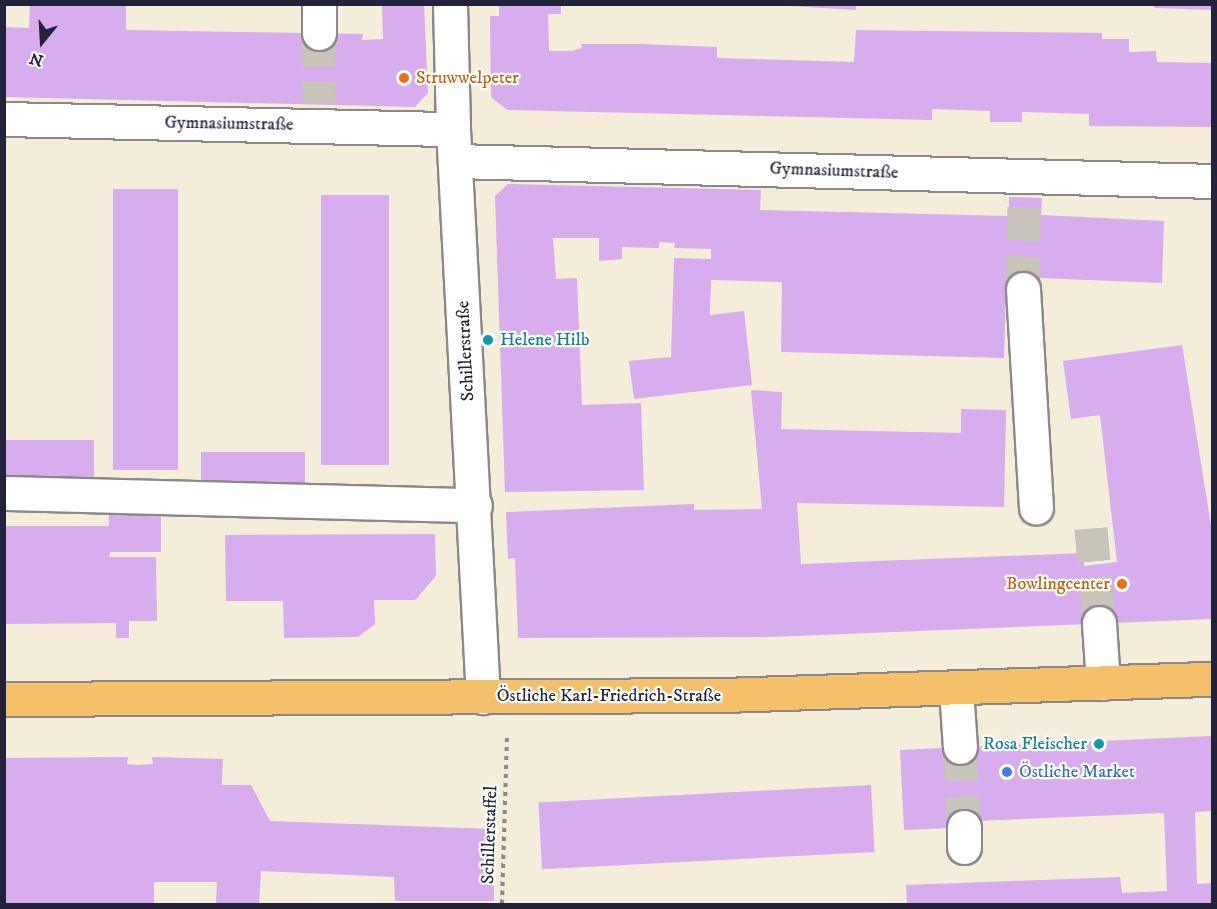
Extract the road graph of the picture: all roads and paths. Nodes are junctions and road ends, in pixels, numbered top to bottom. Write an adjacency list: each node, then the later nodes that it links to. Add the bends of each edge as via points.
1 (450, 4): 3 (street, Schillerstraße)
2 (4, 119): 3 (street, Gymnasiumstraße, via 320,114)
3 (453, 129): 4 (street, Schillerstraße)
4 (455, 161): 5 (street, Gymnasiumstraße, via 1024,187); 8 (street, Schillerstraße)
5 (1212, 181)
6 (1023, 289): 9 (street)
7 (4, 493): 8 (street)
8 (475, 505): 14 (street, Schillerstraße)
9 (1036, 508)
10 (1099, 623): 12 (street)
11 (1212, 679): 12 (main road, Östliche Karl-Friedrich-Straße)
12 (1103, 683): 13 (main road, Östliche Karl-Friedrich-Straße)
13 (956, 688): 14 (main road, Östliche Karl-Friedrich-Straße); 16 (street)
14 (483, 697): 15 (main road, Östliche Karl-Friedrich-Straße)
15 (4, 699)
16 (960, 747)
17 (506, 765): 18 (path, Schillerstaffel)
18 (502, 904)

